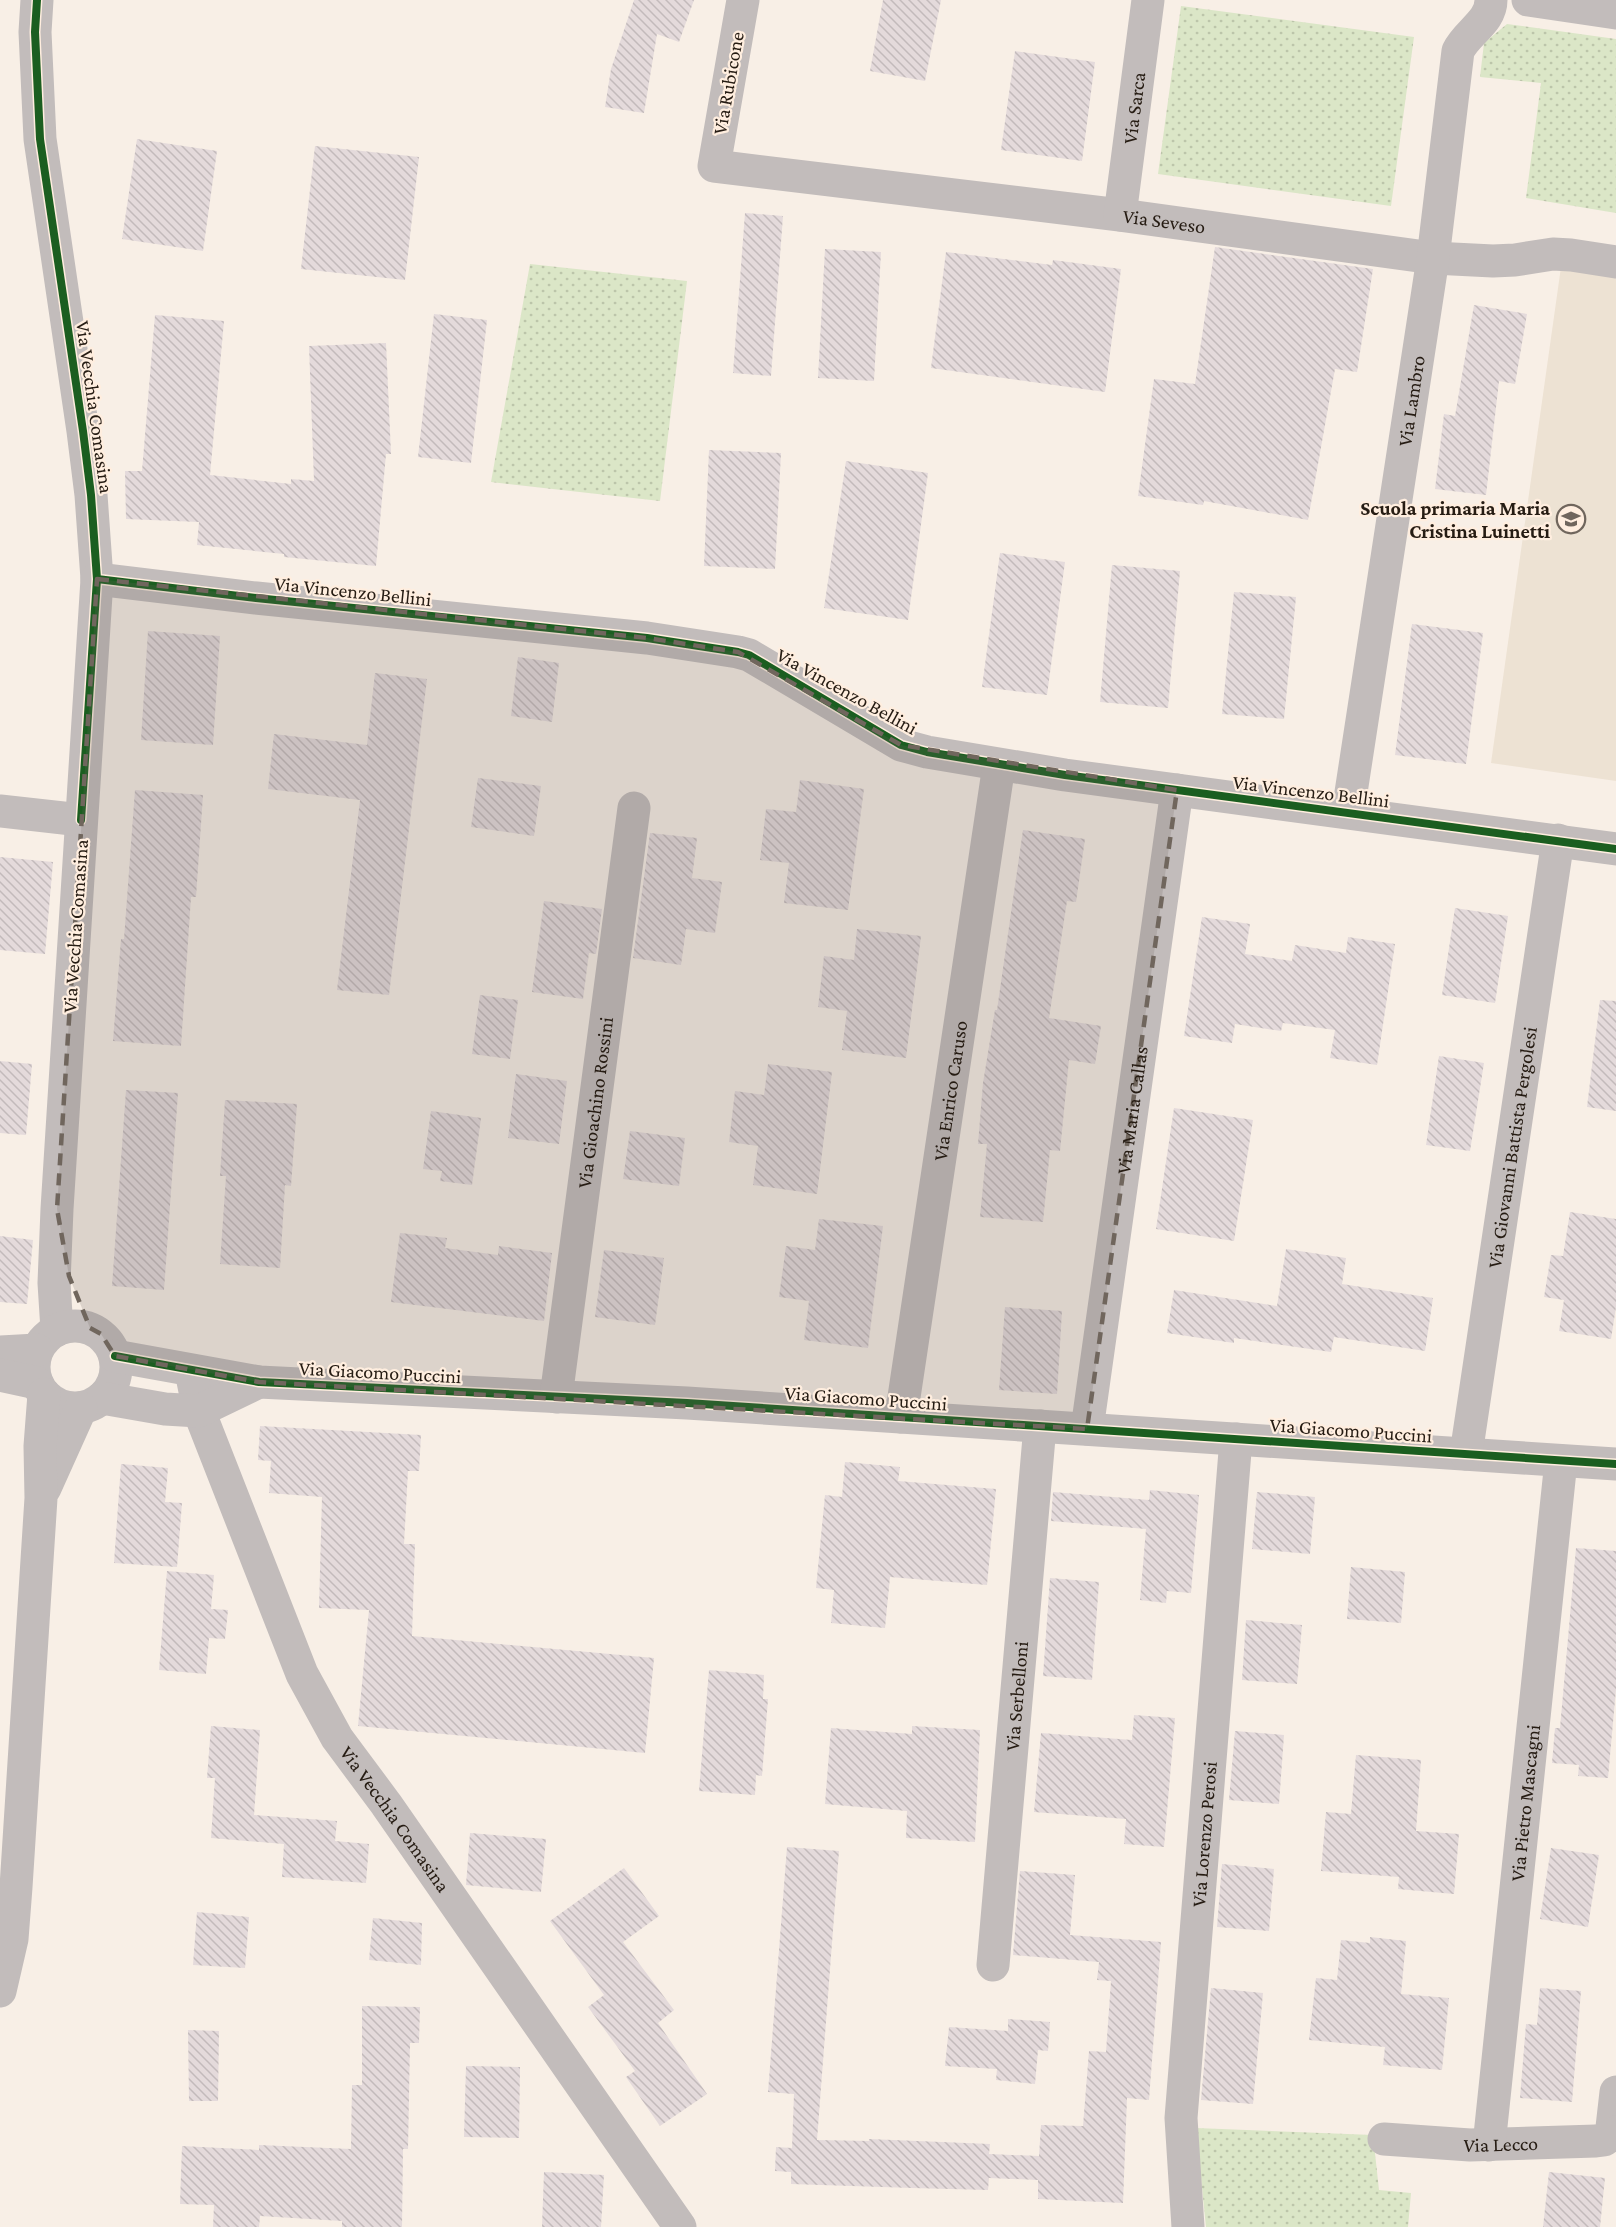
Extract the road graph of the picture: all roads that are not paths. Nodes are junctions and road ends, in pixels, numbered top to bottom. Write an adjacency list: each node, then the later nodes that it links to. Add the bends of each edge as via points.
1 (37, 0): 11 (street, Via Vecchia Comasina, via 40,139 83,431)
2 (743, 0): 7 (street, Via Rubicone)
3 (1148, 0): 8 (street, Via Sarca)
4 (1491, 0): 9 (street, Via Lambro, via 1489,13 1458,51)
5 (1527, 0): 6 (street)
6 (1616, 13)
7 (714, 166): 8 (street, Via Seveso)
8 (1120, 215): 9 (street, Via Seveso)
9 (1433, 258): 10 (street, Via Seveso, via 1493,261 1553,254); 16 (street, Via Lambro)
10 (1616, 262)
11 (97, 579): 12 (street, Via Vincenzo Bellini, via 647,638 730,651 749,655 901,745); 17 (street, Via Vecchia Comasina)
12 (999, 765): 13 (street, Via Vincenzo Bellini); 32 (street, Via Enrico Caruso)
13 (1178, 790): 16 (street, Via Vincenzo Bellini); 34 (street, Via Maria Callas)
14 (634, 808): 29 (street, Via Gioachino Rossini)
15 (0, 811): 17 (street)
16 (1348, 812): 18 (street, Via Vincenzo Bellini)
17 (81, 820): 20 (street, Via Vecchia Comasina)
18 (1558, 840): 19 (street, Via Vincenzo Bellini); 36 (street, Via Giovanni Battista Pergolesi)
19 (1616, 849)
20 (57, 1209): 21 (street, Via Vecchia Comasina, via 69,1276); 22 (street, Via Vecchia Comasina)
21 (90, 1328): 22 (street, via 79,1326); 24 (street, via 101,1334)
22 (47, 1340): 23 (street); 28 (street, via 34,1372)
23 (0, 1352)
24 (116, 1356): 25 (street, Via Giacomo Puccini); 30 (street, via 113,1384)
25 (190, 1371): 27 (street, Via Giacomo Puccini); 31 (street, Via Vecchia Comasina)
26 (0, 1376): 28 (street)
27 (259, 1382): 29 (street, Via Giacomo Puccini); 31 (street, Via Giacomo Puccini)
28 (40, 1389): 30 (street, via 54,1403 68,1408); 39 (street)
29 (556, 1397): 32 (street, Via Giacomo Puccini)
30 (91, 1403): 31 (street); 39 (street)
31 (199, 1411): 46 (street, Via Vecchia Comasina, via 302,1674 337,1738)
32 (901, 1417): 33 (street, Via Giacomo Puccini)
33 (1040, 1426): 34 (street, Via Giacomo Puccini); 40 (street, Via Serbelloni)
34 (1087, 1429): 35 (street, Via Giacomo Puccini)
35 (1236, 1439): 36 (street, Via Giacomo Puccini); 47 (street, Via Lorenzo Perosi, via 1181,2118)
36 (1466, 1454): 37 (street, Via Giacomo Puccini)
37 (1561, 1461): 38 (street, Via Giacomo Puccini); 45 (street, Via Pietro Mascagni)
38 (1616, 1464)
39 (41, 1498): 41 (street, via 12,1938)
40 (993, 1965)
41 (0, 1991)
42 (1616, 2092): 43 (street)
43 (1614, 2134): 45 (street, Via Lecco, via 1596,2141)
44 (1384, 2139): 45 (street, Via Lecco)
45 (1489, 2145)
46 (680, 2227)
47 (1188, 2227)

